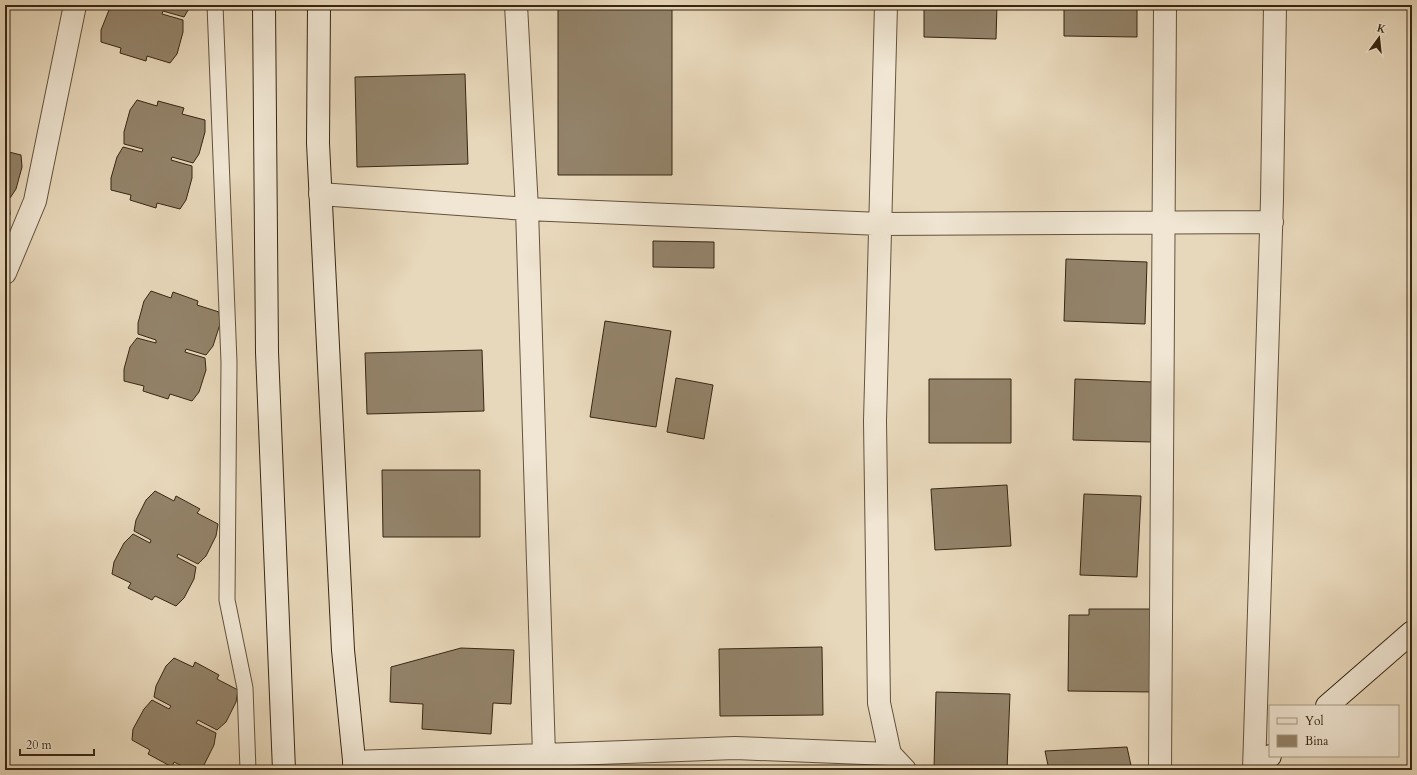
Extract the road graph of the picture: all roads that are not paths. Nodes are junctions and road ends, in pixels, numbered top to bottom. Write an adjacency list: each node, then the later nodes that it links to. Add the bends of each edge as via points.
1 (75, 5): 14 (street, via 35,200)
2 (215, 5): 21 (lane, via 229,362 227,600 245,688)
3 (264, 5): 22 (street, via 267,352)
4 (319, 5): 9 (street)
5 (516, 5): 10 (street)
6 (886, 5): 13 (street)
7 (1165, 5): 11 (street)
8 (1275, 5): 12 (street)
9 (320, 194): 10 (street); 20 (street, via 343,650)
10 (527, 209): 13 (street); 18 (street)
11 (1162, 222): 12 (street); 13 (street); 24 (street)
12 (1272, 222): 25 (street)
13 (880, 224): 17 (street, via 875,421 879,704)
14 (5, 273)
15 (1412, 632): 16 (street)
16 (1328, 705)
17 (890, 754): 18 (street, via 735,748); 23 (street)
18 (544, 755): 20 (street)
19 (1269, 757): 25 (street)
20 (354, 766)
21 (248, 770)
22 (284, 770)
23 (905, 770)
24 (1160, 770)
25 (1254, 770)

